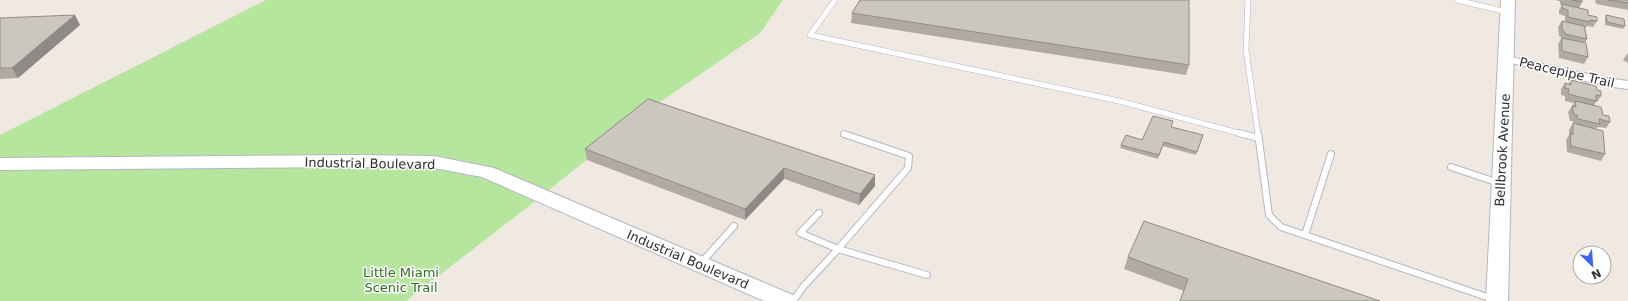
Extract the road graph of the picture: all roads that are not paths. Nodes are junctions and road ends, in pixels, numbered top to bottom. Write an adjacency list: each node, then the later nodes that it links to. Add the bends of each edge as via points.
1 (835, 0): 8 (lane, via 810,35 1119,101)
2 (1248, 0): 8 (lane, via 1246,50)
3 (1457, 0): 4 (lane)
4 (1508, 6): 5 (street, Bellbrook Avenue)
5 (1507, 59): 6 (street, Peacepipe Trail); 12 (street, Bellbrook Avenue)
6 (1628, 85)
7 (844, 134): 16 (lane, via 908,156 908,168)
8 (1258, 138): 15 (lane, via 1269,215 1281,227)
9 (1331, 154): 15 (lane)
10 (0, 164): 17 (street, Industrial Boulevard, via 434,162 487,172)
11 (1451, 167): 12 (lane)
12 (1500, 183): 21 (street, Bellbrook Avenue)
13 (819, 213): 16 (lane, via 800,233)
14 (734, 226): 17 (lane)
15 (1305, 235): 21 (lane)
16 (838, 249): 18 (lane); 20 (lane)
17 (700, 264): 19 (street, Industrial Boulevard)
18 (927, 275)
19 (785, 301)
20 (793, 301)
21 (1498, 301)

